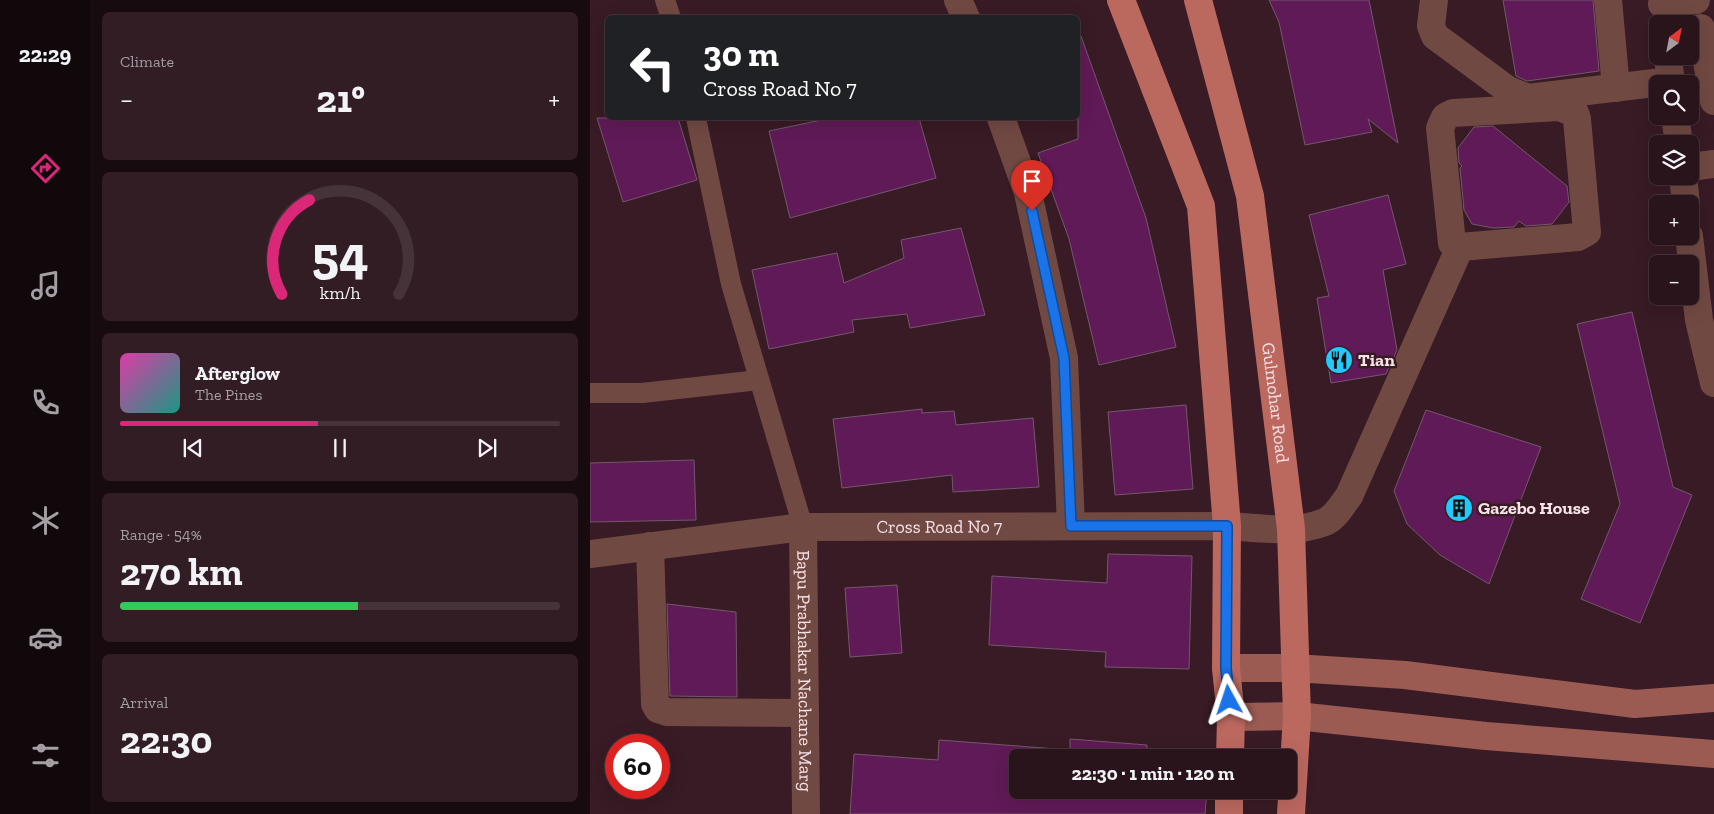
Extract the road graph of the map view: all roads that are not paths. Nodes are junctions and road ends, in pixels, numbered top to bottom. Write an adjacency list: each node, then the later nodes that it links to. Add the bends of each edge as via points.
1 (665, 0): 9 (lane)
2 (958, 0): 10 (street)
3 (1121, 0): 27 (main road, via 1201,206)
4 (1198, 0): 28 (main road, Gulmohar Road, via 1250,196)
5 (1434, 0): 13 (street, via 1431,26 1435,36 1508,90 1528,98)
6 (1608, 0): 13 (street)
7 (1696, 0): 8 (street)
8 (1663, 9)
9 (670, 15)
10 (965, 15)
11 (1701, 28): 14 (street)
12 (1670, 74): 13 (street)
13 (1616, 88)
14 (1714, 101)
15 (696, 120): 22 (lane, via 731,284)
16 (1002, 120): 26 (street, via 1028,193 1064,358)
17 (1714, 164): 18 (street)
18 (1699, 166)
19 (1692, 245): 21 (street)
20 (1460, 247): 20 (street, via 1451,240 1440,128 1445,117 1559,107 1575,113 1587,232 1578,237); 28 (street, Cross Road No 7, via 1349,496 1326,522)
21 (1707, 318): 23 (street)
22 (759, 380): 24 (lane, via 642,393); 25 (lane)
23 (1714, 383)
24 (590, 393)
25 (803, 526): 26 (street, Cross Road No 7); 29 (street, Cross Road No 7); 34 (street, Bapu Prabhakar Nachane Marg)
26 (1071, 526): 27 (street, Cross Road No 7)
27 (1227, 526): 28 (street, Cross Road No 7); 31 (main road)
28 (1290, 529): 32 (main road, Gulmohar Road)
29 (650, 546): 30 (street, Cross Road No 7); 34 (street, via 655,704 658,709 667,712)
30 (590, 554)
31 (1226, 668): 32 (street); 35 (main road)
32 (1294, 668): 33 (street, via 1405,675 1635,704); 36 (main road, Gulmohar Road)
33 (1714, 698)
34 (805, 713): 40 (street, Bapu Prabhakar Nachane Marg)
35 (1231, 716): 36 (street); 37 (main road)
36 (1297, 716): 38 (street, via 1486,736); 42 (main road, Gulmohar Road)
37 (1230, 749)
38 (1714, 754)
39 (1229, 799): 41 (main road)
40 (806, 814)
41 (1229, 814)
42 (1291, 814)

